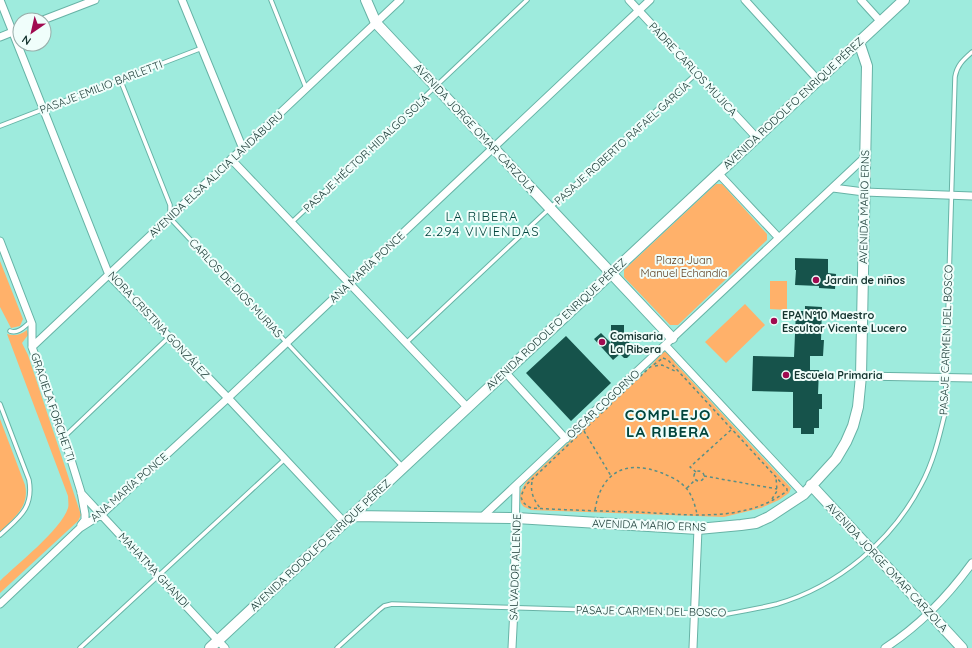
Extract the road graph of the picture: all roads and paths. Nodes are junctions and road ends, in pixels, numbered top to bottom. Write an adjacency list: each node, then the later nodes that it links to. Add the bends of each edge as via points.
1 (0, 0): 17 (street, NORA CRISTINA GONZÁLEZ)
2 (92, 0): 14 (street)
3 (182, 0): 20 (street)
4 (271, 0): 27 (lane)
5 (366, 0): 16 (street, AVENIDA JORGE OMAR CARZOLA)
6 (400, 0): 16 (street, AVENIDA ELSA ALICIA LANDÁBURU)
7 (528, 0): 26 (lane, PASAJE HÉCTOR HIDALGO SOLÁ)
8 (629, 0): 13 (street, PADRE CARLOS MUJICA)
9 (650, 0): 13 (street, ANA MARÍA PONCE)
10 (745, 0): 25 (street)
11 (861, 0): 15 (street)
12 (904, 0): 15 (street, AVENIDA RODOLFO ENRIQUE PÉREZ)
13 (639, 10): 23 (street, PADRE CARLOS MUJICA); 31 (street, ANA MARÍA PONCE)
14 (52, 16)
15 (881, 22): 19 (street, AVENIDA RODOLFO ENRIQUE PÉREZ)
16 (376, 23): 26 (street, AVENIDA JORGE OMAR CARZOLA); 27 (street, AVENIDA ELSA ALICIA LANDÁBURU)
17 (12, 32): 18 (street)
18 (0, 37)
19 (859, 42): 25 (street, AVENIDA RODOLFO ENRIQUE PÉREZ); 33 (street, AVENIDA MARIO ERNS, via 867,66)
20 (202, 48): 24 (lane, PASAJE EMILIO BARLETTI); 32 (street)
21 (20, 52): 28 (street, NORA CRISTINA GONZÁLEZ)
22 (972, 52): 38 (lane, PASAJE CARMEN DEL BOSCO, via 959,64 954,77)
23 (697, 73): 30 (street, PADRE CARLOS MUJICA); 40 (lane, PASAJE ROBERTO RAFAEL GARCÍA)
24 (120, 80): 28 (lane, PASAJE EMILIO BARLETTI); 41 (lane, via 170,206)
25 (818, 80): 30 (street, AVENIDA RODOLFO ENRIQUE PÉREZ)
26 (436, 87): 31 (street, AVENIDA JORGE OMAR CARZOLA); 42 (lane, PASAJE HÉCTOR HIDALGO SOLÁ)
27 (306, 89): 32 (street, AVENIDA ELSA ALICIA LANDÁBURU)
28 (43, 109): 29 (lane, PASAJE EMILIO BARLETTI); 46 (street, NORA CRISTINA GONZÁLEZ)
29 (0, 126)
30 (756, 137): 35 (street, AVENIDA RODOLFO ENRIQUE PÉREZ)
31 (494, 148): 40 (street, AVENIDA JORGE OMAR CARZOLA); 47 (street, ANA MARÍA PONCE)
32 (243, 149): 34 (street, AVENIDA ELSA ALICIA LANDÁBURU)
33 (864, 158): 36 (street, OSCAR COGORNO); 37 (street, AVENIDA MARIO ERNS)
34 (231, 159): 41 (street, AVENIDA ELSA ALICIA LANDÁBURU); 42 (street)
35 (718, 173): 43 (street); 45 (street, AVENIDA RODOLFO ENRIQUE PÉREZ)
36 (833, 188): 37 (street); 43 (street, OSCAR COGORNO)
37 (864, 192): 38 (street); 58 (street, AVENIDA MARIO ERNS)
38 (951, 195): 39 (street); 59 (lane, PASAJE CARMEN DEL BOSCO)
39 (972, 196)
40 (550, 208): 45 (street, AVENIDA JORGE OMAR CARZOLA); 53 (lane, PASAJE ROBERTO RAFAEL GARCÍA)
41 (170, 218): 46 (street, AVENIDA ELSA ALICIA LANDÁBURU); 51 (lane, CARLOS DE DIOS MURIAS)
42 (291, 223): 47 (street)
43 (778, 238): 52 (street, OSCAR COGORNO)
44 (0, 241): 48 (street, GRACIELA FORCHETTI)
45 (611, 273): 52 (street, AVENIDA JORGE OMAR CARZOLA); 56 (street, AVENIDA RODOLFO ENRIQUE PÉREZ)
46 (109, 275): 50 (street, NORA CRISTINA GONZÁLEZ); 54 (street, AVENIDA ELSA ALICIA LANDÁBURU)
47 (350, 284): 51 (street, ANA MARÍA PONCE); 53 (street)
48 (31, 321): 49 (lane, via 18,331); 54 (street, GRACIELA FORCHETTI)
49 (10, 331)
50 (169, 337): 61 (street, NORA CRISTINA GONZÁLEZ); 66 (lane)
51 (287, 342): 61 (street, ANA MARÍA PONCE); 69 (lane, CARLOS DE DIOS MURIAS)
52 (669, 342): 67 (street, OSCAR COGORNO); 81 (street, AVENIDA JORGE OMAR CARZOLA)
53 (406, 343): 63 (street)
54 (32, 347): 66 (street, GRACIELA FORCHETTI)
55 (649, 368): 57 (path, via 668,366); 57 (path, via 665,358); 65 (path)
56 (505, 372): 63 (street, AVENIDA RODOLFO ENRIQUE PÉREZ); 67 (street)
57 (681, 374): 64 (path)
58 (861, 376): 59 (street); 77 (street, AVENIDA MARIO ERNS, via 856,413 846,442 836,459)
59 (946, 377): 60 (street); 93 (lane, PASAJE CARMEN DEL BOSCO, via 945,413 935,452 922,484 907,510)
60 (972, 378)
61 (228, 398): 68 (street, NORA CRISTINA GONZÁLEZ); 85 (street, ANA MARÍA PONCE)
62 (0, 404): 92 (lane, via 31,490 27,507)
63 (466, 407): 69 (street, AVENIDA RODOLFO ENRIQUE PÉREZ)
64 (732, 429): 70 (path, via 690,467); 73 (path)
65 (584, 430): 71 (path); 74 (path)
66 (64, 437): 80 (street, GRACIELA FORCHETTI)
67 (566, 439): 76 (street, OSCAR COGORNO)
68 (285, 459): 89 (street, NORA CRISTINA GONZÁLEZ); 95 (lane)
69 (403, 467): 89 (street, AVENIDA RODOLFO ENRIQUE PÉREZ)
70 (696, 472): 72 (path, via 702,472); 75 (path)
71 (611, 476): 78 (path, via 624,468 636,467 661,473); 84 (path, via 602,486)
72 (704, 476): 75 (path, via 702,481); 79 (path)
73 (776, 476): 79 (path); 82 (path, via 787,491)
74 (533, 478): 83 (path, via 531,490); 83 (path, via 522,491 521,499 526,505)
75 (695, 480): 78 (path)
76 (516, 486): 87 (street, OSCAR COGORNO); 88 (street, SALVADOR ALLENDE)
77 (812, 486): 81 (street, AVENIDA MARIO ERNS); 93 (street, AVENIDA JORGE OMAR CARZOLA)
78 (687, 488): 86 (path)
79 (777, 489): 82 (path)
80 (81, 492): 85 (street, MAHATMA GHANDI); 90 (street, GRACIELA FORCHETTI, via 85,520)
81 (804, 494): 91 (street, AVENIDA MARIO ERNS, via 756,523)
82 (770, 501): 86 (path, via 736,512 719,515)
83 (541, 509): 84 (path)
84 (595, 511): 86 (path)
85 (102, 514): 90 (street, ANA MARÍA PONCE); 95 (street, MAHATMA GHANDI)
86 (697, 514)
87 (481, 518): 88 (street, AVENIDA MARIO ERNS); 89 (street, AVENIDA MARIO ERNS)
88 (516, 518): 91 (street, AVENIDA MARIO ERNS); 97 (street, SALVADOR ALLENDE)
89 (348, 519): 100 (street, AVENIDA RODOLFO ENRIQUE PÉREZ)
90 (80, 528): 96 (street, ANA MARÍA PONCE)
91 (698, 529): 98 (street)
92 (0, 535)
93 (871, 550): 98 (lane, PASAJE CARMEN DEL BOSCO, via 819,588 784,601 727,614); 99 (street, AVENIDA JORGE OMAR CARZOLA)
94 (972, 563): 99 (street)
95 (158, 575): 100 (street, MAHATMA GHANDI); 101 (lane)
96 (0, 604)
97 (514, 608): 98 (lane, PASAJE CARMEN DEL BOSCO); 103 (lane, PASAJE CARMEN DEL BOSCO, via 392,604 384,606); 104 (street, SALVADOR ALLENDE)
98 (694, 613): 105 (street)
99 (929, 613): 106 (street); 107 (street, AVENIDA JORGE OMAR CARZOLA)
100 (222, 644): 102 (street, AVENIDA RODOLFO ENRIQUE PÉREZ)
101 (80, 648)
102 (210, 648)
103 (337, 648)
104 (512, 648)
105 (693, 648)
106 (885, 648)
107 (962, 648)

